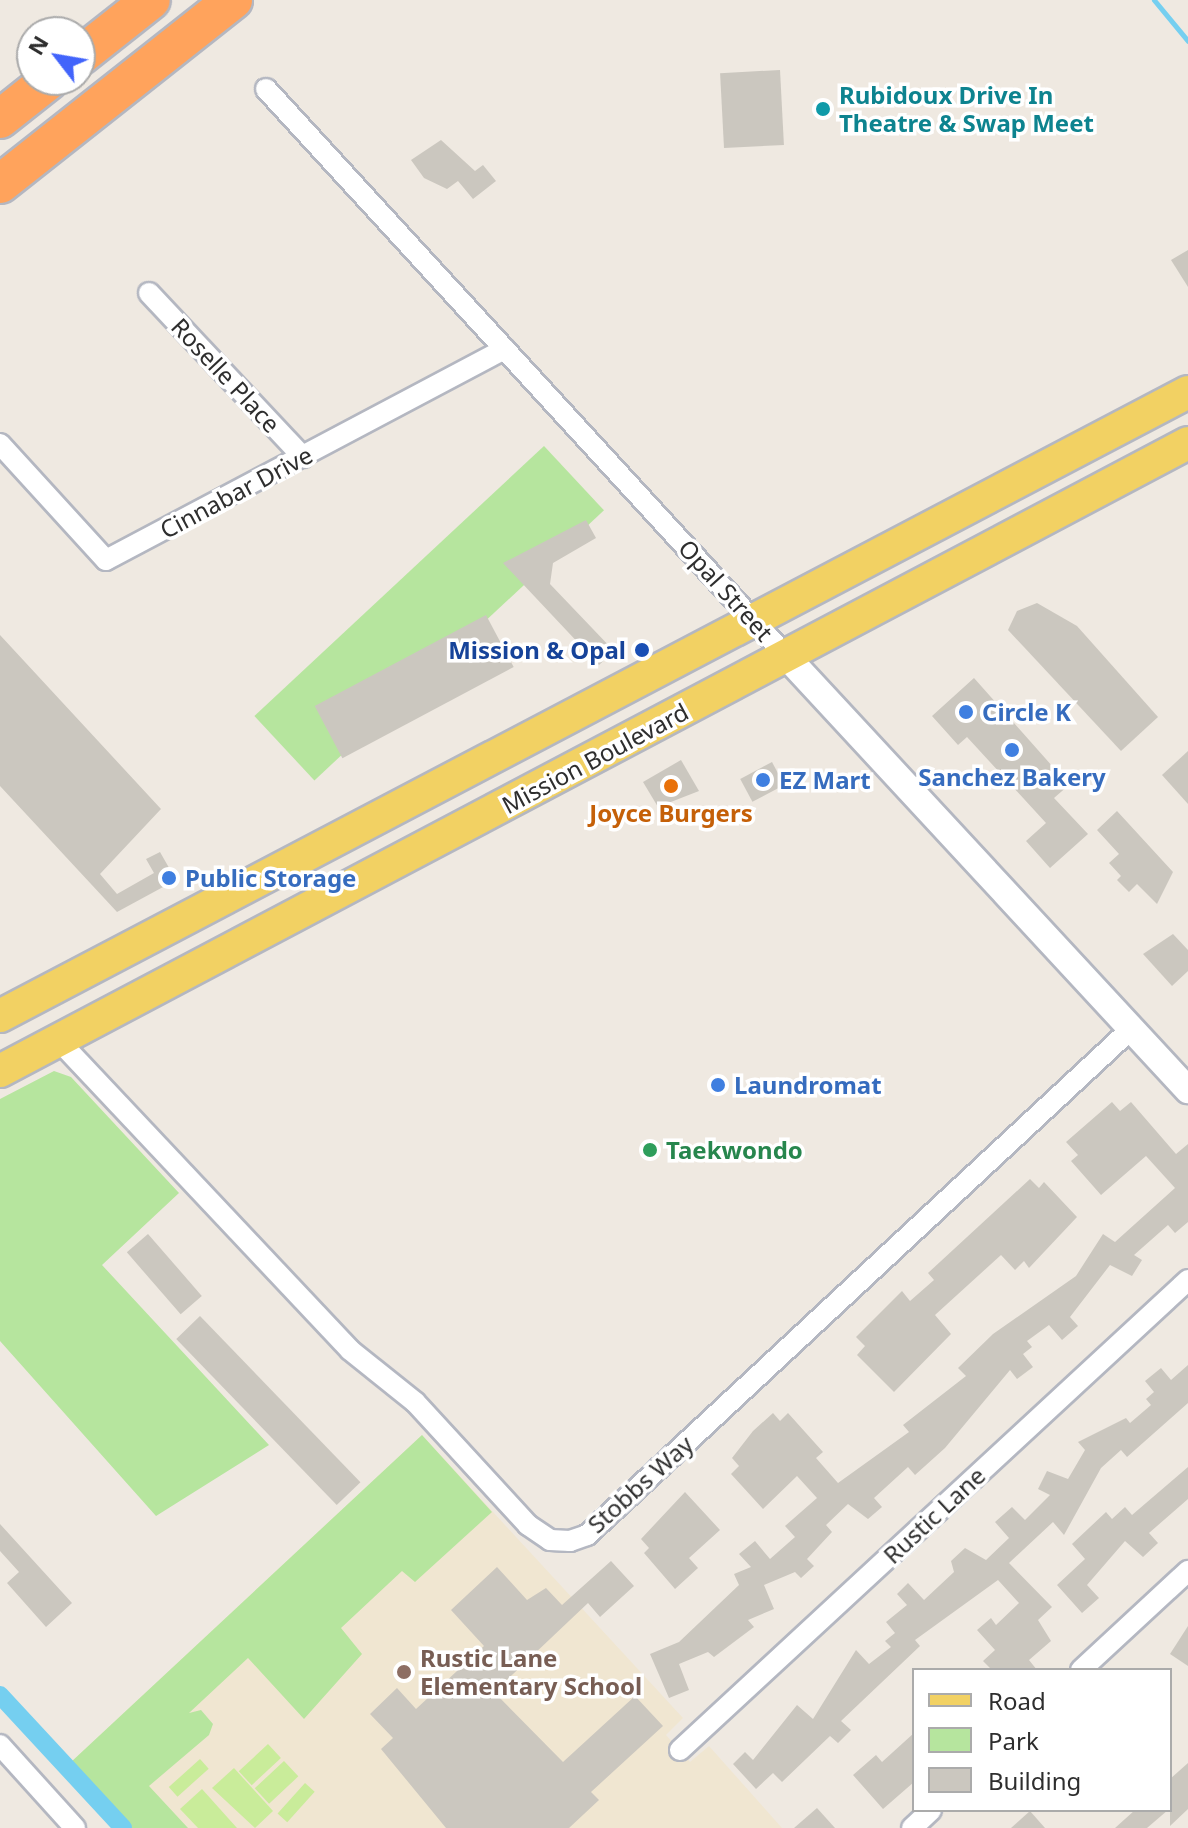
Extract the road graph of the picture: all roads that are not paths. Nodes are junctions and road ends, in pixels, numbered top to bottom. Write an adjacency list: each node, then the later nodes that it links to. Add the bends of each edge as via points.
1 (151, 0): 3 (highway)
2 (233, 0): 7 (highway)
3 (96, 43)
4 (266, 89): 9 (street, Opal Street)
5 (29, 96): 6 (highway)
6 (0, 119)
7 (0, 184)
8 (149, 293): 13 (street, Roselle Place)
9 (505, 349): 13 (street, Cinnabar Drive); 14 (street, Opal Street)
10 (1188, 392): 14 (main road, Mission Boulevard)
11 (1188, 443): 15 (main road, Mission Boulevard)
12 (0, 444): 13 (street, Cinnabar Drive, via 106,560)
13 (303, 457)
14 (754, 621): 15 (street, Opal Street); 16 (main road, Mission Boulevard)
15 (786, 656): 17 (street, Opal Street); 18 (main road, Mission Boulevard)
16 (0, 1016)
17 (1131, 1029): 18 (street, Stobbs Way, via 587,1535 570,1541 550,1540 528,1525 415,1402 350,1350); 20 (street, Opal Street)
18 (59, 1041): 19 (main road, Mission Boulevard)
19 (0, 1071)
20 (1188, 1090)
21 (1188, 1280): 25 (street, Rustic Lane)
22 (1188, 1571): 23 (street)
23 (1083, 1668)
24 (0, 1745): 27 (street)
25 (680, 1750)
26 (929, 1812): 28 (street)
27 (75, 1828)
28 (912, 1828)

